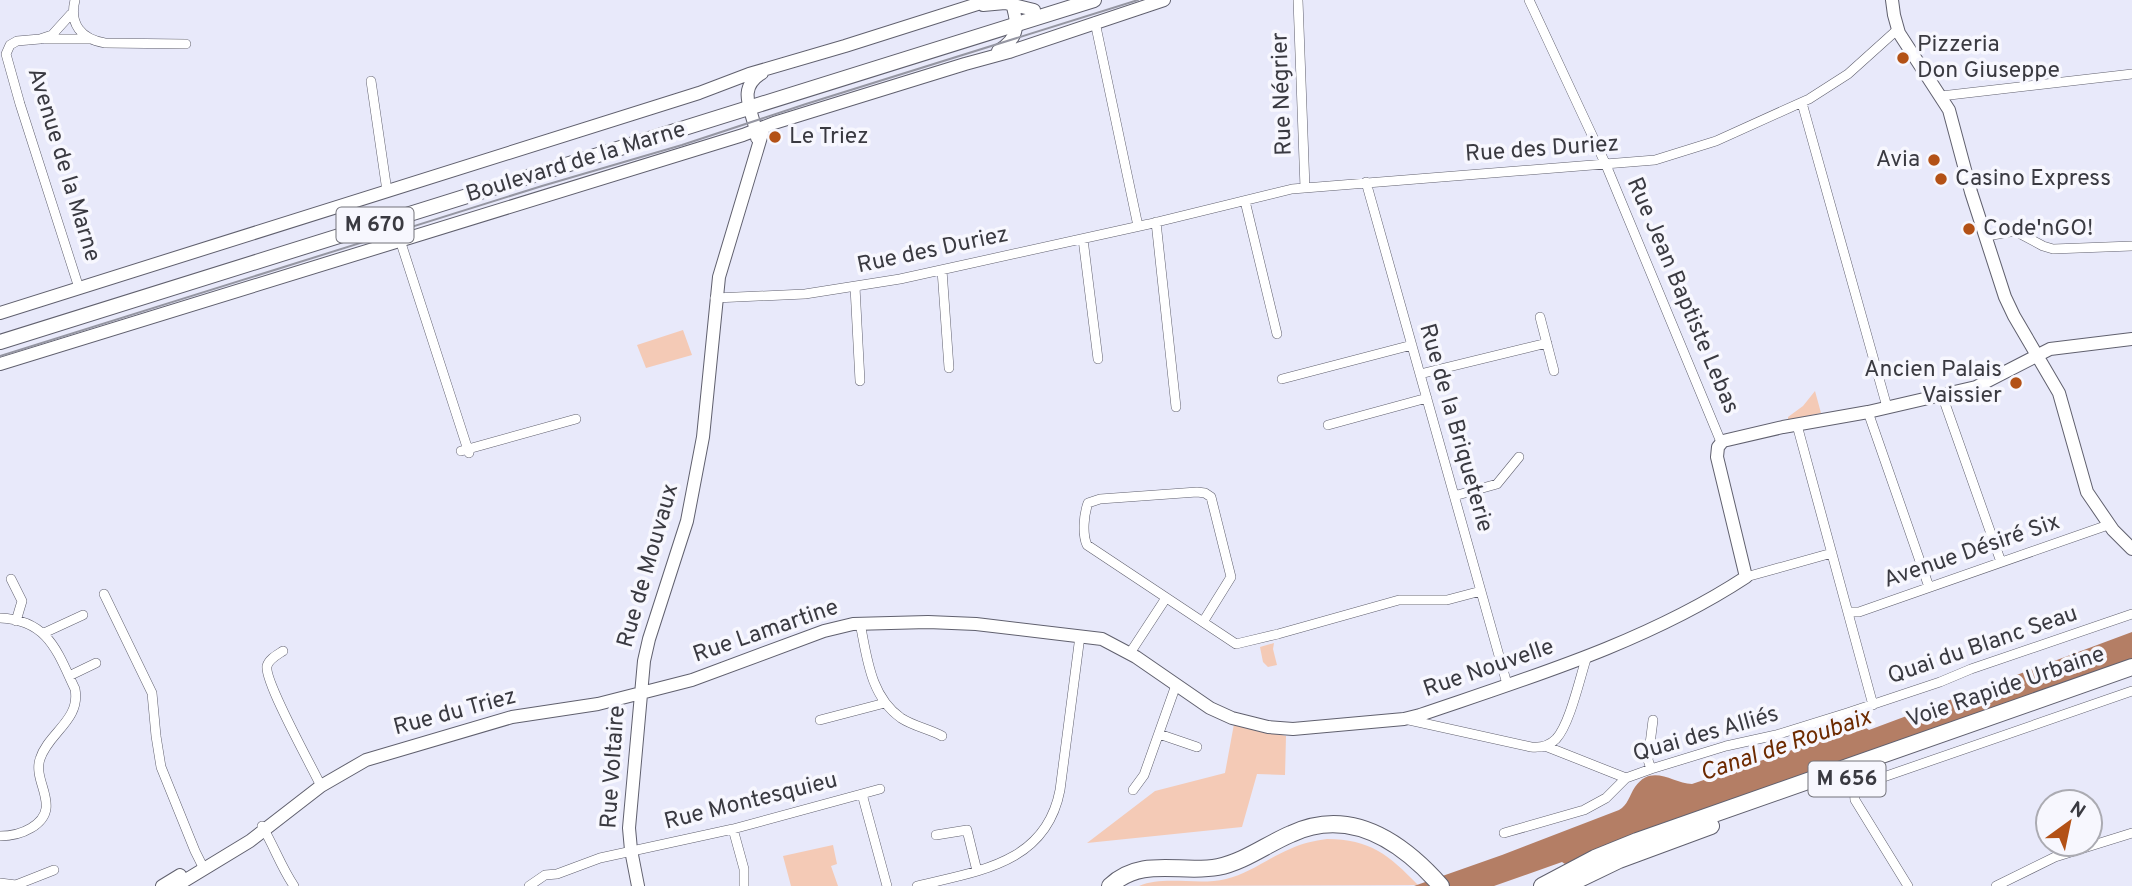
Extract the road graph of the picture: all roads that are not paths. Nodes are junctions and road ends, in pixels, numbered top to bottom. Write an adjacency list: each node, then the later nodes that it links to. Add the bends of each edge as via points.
1 (75, 0): 11 (street)
2 (990, 0): 9 (street, Boulevard de la Marne)
3 (1067, 0): 10 (main road, Boulevard de la Marne / M 670)
4 (1094, 0): 10 (main road, Boulevard de la Marne / M 670)
5 (1164, 0): 12 (street, Boulevard de la Marne)
6 (1298, 0): 27 (street, Rue Négrier)
7 (1530, 0): 25 (street, Rue Jean Baptiste Lebas)
8 (1892, 0): 13 (street)
9 (964, 8): 10 (street, Boulevard de la Marne, via 993,3); 18 (street, Boulevard de la Marne)
10 (1014, 11): 17 (street, via 1015,34 1005,47); 23 (main road, Boulevard de la Marne / M 670)
11 (71, 13): 14 (street, via 57,32); 15 (street, via 78,28)
12 (1095, 22): 17 (street, Boulevard de la Marne); 31 (street)
13 (1898, 29): 21 (street); 22 (street, Rue des Duriez, via 1848,74)
14 (40, 39): 15 (street); 38 (street, Avenue de la Marne, via 13,43 6,54)
15 (91, 39): 16 (street)
16 (186, 44)
17 (965, 64): 24 (street, Boulevard de la Marne)
18 (769, 70): 23 (street, via 750,83); 28 (street, Boulevard de la Marne)
19 (2132, 74): 21 (street)
20 (371, 81): 28 (street)
21 (1941, 96): 32 (street, via 1951,115)
22 (1802, 103): 25 (street, Rue des Duriez, via 1699,147 1650,161); 59 (street)
23 (748, 104): 24 (street); 42 (main road, Boulevard de la Marne / M 670); 45 (main road, Boulevard de la Marne / M 670)
24 (760, 129): 34 (street, Boulevard de la Marne); 39 (street, Rue de Mouvaux)
25 (1606, 165): 26 (street, Rue des Duriez); 64 (street, Rue Jean Baptiste Lebas)
26 (1366, 182): 27 (street, Rue des Duriez); 47 (street, Rue de la Briqueterie)
27 (1305, 188): 29 (street, Rue des Duriez)
28 (387, 191): 38 (street, Boulevard de la Marne)
29 (1245, 201): 30 (street, Rue des Duriez); 43 (street)
30 (1156, 222): 31 (street, Rue des Duriez); 58 (street)
31 (1138, 226): 33 (street, Rue des Duriez)
32 (1987, 236): 35 (street, via 2015,231 2053,249); 48 (street, via 2009,307)
33 (1083, 239): 36 (street, Rue des Duriez); 49 (street)
34 (400, 240): 50 (street, Boulevard de la Marne); 61 (street, via 466,451)
35 (2132, 246)
36 (942, 270): 37 (street, Rue des Duriez); 51 (street)
37 (855, 287): 39 (street, Rue des Duriez); 55 (street)
38 (79, 288): 40 (street, Boulevard de la Marne)
39 (715, 298): 96 (street, Rue de Mouvaux, via 703,437 687,521 649,639)
40 (0, 313)
41 (1540, 317): 46 (street)
42 (0, 333)
43 (1277, 334)
44 (2132, 339): 48 (street, via 2057,348)
45 (0, 342)
46 (1547, 343): 52 (street); 53 (street)
47 (1412, 345): 53 (street, Rue de la Briqueterie); 54 (street)
48 (2037, 355): 56 (street, via 1989,382); 67 (street, via 2059,393 2087,492)
49 (1098, 359)
50 (0, 364)
51 (949, 368)
52 (1554, 370)
53 (1420, 374): 57 (street, Rue de la Briqueterie)
54 (1282, 379)
55 (860, 381)
56 (1942, 396): 59 (street); 70 (street)
57 (1427, 398): 62 (street); 66 (street, Rue de la Briqueterie)
58 (1176, 407)
59 (1887, 407): 60 (street)
60 (1868, 412): 63 (street); 73 (street)
61 (576, 419)
62 (1328, 425)
63 (1797, 425): 64 (street); 69 (street)
64 (1721, 442): 71 (street, via 1716,453)
65 (1519, 457): 66 (street, via 1497,484)
66 (1454, 496): 74 (street, Rue de la Briqueterie)
67 (2108, 525): 68 (street); 70 (street, Avenue Désiré Six)
68 (2132, 549)
69 (1832, 553): 71 (street); 77 (street)
70 (2001, 562): 73 (street, Avenue Désiré Six)
71 (1746, 577): 88 (street, Rue Nouvelle, via 1674,618)
72 (12, 579): 81 (street, via 22,601)
73 (1929, 587): 77 (street, Avenue Désiré Six)
74 (1481, 592): 82 (street, via 1447,600 1399,600 1243,643 1233,642); 93 (street, Rue de la Briqueterie)
75 (104, 594): 122 (street, via 152,693 161,767)
76 (1166, 598): 82 (street); 82 (street, via 1087,545 1086,509 1091,500 1202,492 1211,497 1231,577); 87 (street)
77 (1849, 612): 98 (street)
78 (2132, 614): 98 (street, Quai du Blanc Seau)
79 (82, 615): 84 (street)
80 (0, 618): 81 (street)
81 (16, 621): 84 (street)
82 (1203, 622)
83 (860, 623): 85 (street, Rue Lamartine, via 969,624); 96 (street, Rue Lamartine); 97 (street, via 872,678)
84 (44, 634): 91 (street)
85 (1080, 636): 87 (street, Rue Lamartine, via 1109,642); 124 (street, via 1053,814 1023,851)
86 (283, 651): 109 (street, via 270,661 268,672)
87 (1130, 653): 94 (street, Rue Lamartine)
88 (1587, 656): 93 (street, Rue Nouvelle); 105 (street, via 1564,726)
89 (96, 663): 91 (street)
90 (2132, 667): 138 (highway, Voie Rapide Urbaine / M 656, via 1637,841)
91 (69, 676): 118 (street, via 76,693 74,707 39,760 46,796 43,815 24,831)
92 (2132, 678): 119 (highway, Voie Rapide Urbaine / M 656)
93 (1507, 684): 100 (street, Rue Nouvelle)
94 (1176, 685): 100 (street, Rue Nouvelle, via 1218,712 1268,727); 103 (street)
95 (2132, 691): 141 (street, via 1858,788 1855,797)
96 (640, 693): 109 (street, Rue du Triez, via 512,717 380,755); 120 (street, Rue Voltaire)
97 (885, 703): 101 (street); 104 (street, via 907,722)
98 (1873, 705): 99 (street, Quai du Blanc Seau)
99 (1847, 713): 107 (street, Quai des Alliés)
100 (1404, 719): 105 (street, via 1531,747)
101 (820, 720)
102 (1653, 720): 107 (street)
103 (1159, 734): 106 (street); 111 (street, via 1144,775)
104 (942, 736)
105 (1545, 746): 108 (street)
106 (1197, 747)
107 (1651, 769): 108 (street, Quai des Alliés)
108 (1626, 778): 115 (street, Quai des Alliés, via 1594,805)
109 (321, 786): 113 (street, Rue du Triez)
110 (880, 789): 112 (street, Rue Montesquieu)
111 (1133, 790)
112 (862, 794): 114 (street, Rue Montesquieu); 132 (street)
113 (263, 828): 122 (street, Rue du Triez); 128 (street)
114 (733, 829): 120 (street, Rue Montesquieu); 131 (street)
115 (1504, 833)
116 (2132, 833): 142 (street, via 2055,857)
117 (936, 835): 124 (street, via 967,830)
118 (0, 836)
119 (1672, 840): 139 (highway, Voie Rapide Urbaine / M 656); 140 (highway)
120 (631, 850): 129 (street, Rue Montesquieu, via 545,875); 130 (street, Rue Voltaire)
121 (1411, 861): 134 (highway, via 1395,843 1376,833 1320,825 1228,864 1206,869 1146,868); 135 (highway, via 1369,840 1331,833 1302,838 1224,874 1149,877); 136 (highway); 137 (highway)
122 (202, 865): 126 (street, Rue du Triez); 127 (street, Rue du Triez)
123 (54, 870): 125 (street, via 16,885)
124 (977, 871): 133 (street)
125 (0, 883)
126 (162, 886)
127 (176, 886)
128 (294, 886)
129 (529, 886)
130 (638, 886)
131 (744, 886)
132 (887, 886)
133 (917, 886)
134 (1110, 886)
135 (1126, 886)
136 (1430, 886)
137 (1441, 886)
138 (1542, 886)
139 (1565, 886)
140 (1584, 886)
141 (1908, 886)
142 (1996, 886)

